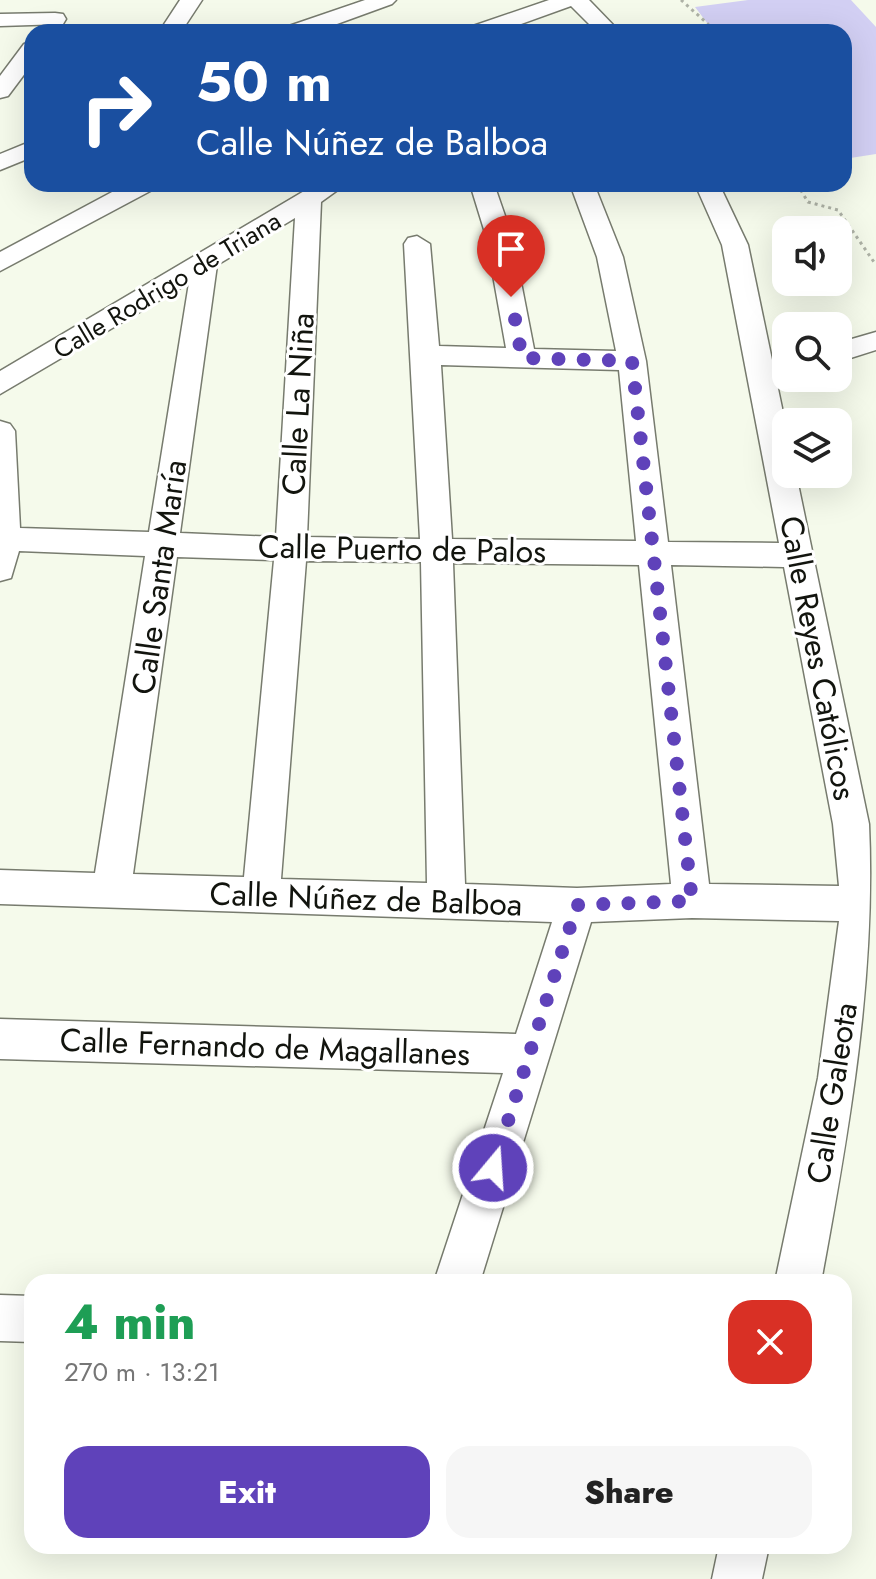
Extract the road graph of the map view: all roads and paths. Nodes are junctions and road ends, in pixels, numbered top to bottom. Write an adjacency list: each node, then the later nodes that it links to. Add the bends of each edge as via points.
1 (68, 0): 10 (street)
2 (191, 0): 11 (street)
3 (385, 0): 8 (street)
4 (569, 0): 12 (street)
5 (577, 0): 13 (street)
6 (681, 0): 14 (path)
7 (0, 20): 9 (street)
8 (291, 21)
9 (33, 24)
10 (51, 24)
11 (175, 24)
12 (501, 24)
13 (601, 24)
14 (708, 24)
15 (24, 60): 16 (street)
16 (0, 91)
17 (24, 152): 18 (street)
18 (0, 163)
19 (130, 192): 27 (street)
20 (322, 192): 26 (street, Calle Rodrigo de Triana); 40 (street, Calle La Niña)
21 (485, 192): 32 (street, via 499,236)
22 (585, 192): 33 (street, via 610,257)
23 (711, 192): 34 (street, Calle Reyes Católicos, via 735,245)
24 (802, 192): 28 (path, via 808,202 838,210)
25 (417, 244): 31 (street)
26 (205, 261): 35 (street, Calle Rodrigo de Triana); 38 (street, Calle Santa María)
27 (0, 263)
28 (876, 265)
29 (876, 341): 30 (street)
30 (852, 349)
31 (428, 355): 32 (street); 41 (street)
32 (522, 358): 33 (street)
33 (632, 361): 42 (street)
34 (772, 365)
35 (0, 384)
36 (777, 392): 43 (street, Calle Reyes Católicos)
37 (0, 431): 39 (street)
38 (165, 544): 39 (street, Calle Puerto de Palos); 40 (street, Calle Puerto de Palos); 45 (street, Calle Santa María)
39 (2, 548)
40 (291, 549): 41 (street, Calle Puerto de Palos); 46 (street, Calle La Niña)
41 (437, 549): 42 (street, Calle Puerto de Palos); 47 (street)
42 (655, 552): 43 (street, Calle Puerto de Palos); 48 (street)
43 (798, 555): 49 (street, Calle Reyes Católicos)
44 (0, 887): 45 (street, Calle Núñez de Balboa)
45 (111, 893): 46 (street, Calle Núñez de Balboa)
46 (261, 896): 47 (street, Calle Núñez de Balboa)
47 (446, 900): 50 (street, Calle Núñez de Balboa)
48 (692, 901): 49 (street, Calle Núñez de Balboa); 50 (street, Calle Núñez de Balboa)
49 (868, 904): 54 (street, Calle Galeota)
50 (577, 905): 52 (street)
51 (0, 1039): 52 (street, Calle Fernando de Magallanes)
52 (530, 1054): 53 (street)
53 (460, 1274)
54 (800, 1274)
55 (0, 1318): 56 (street)
56 (24, 1319)
57 (742, 1554): 58 (street)
58 (737, 1579)

